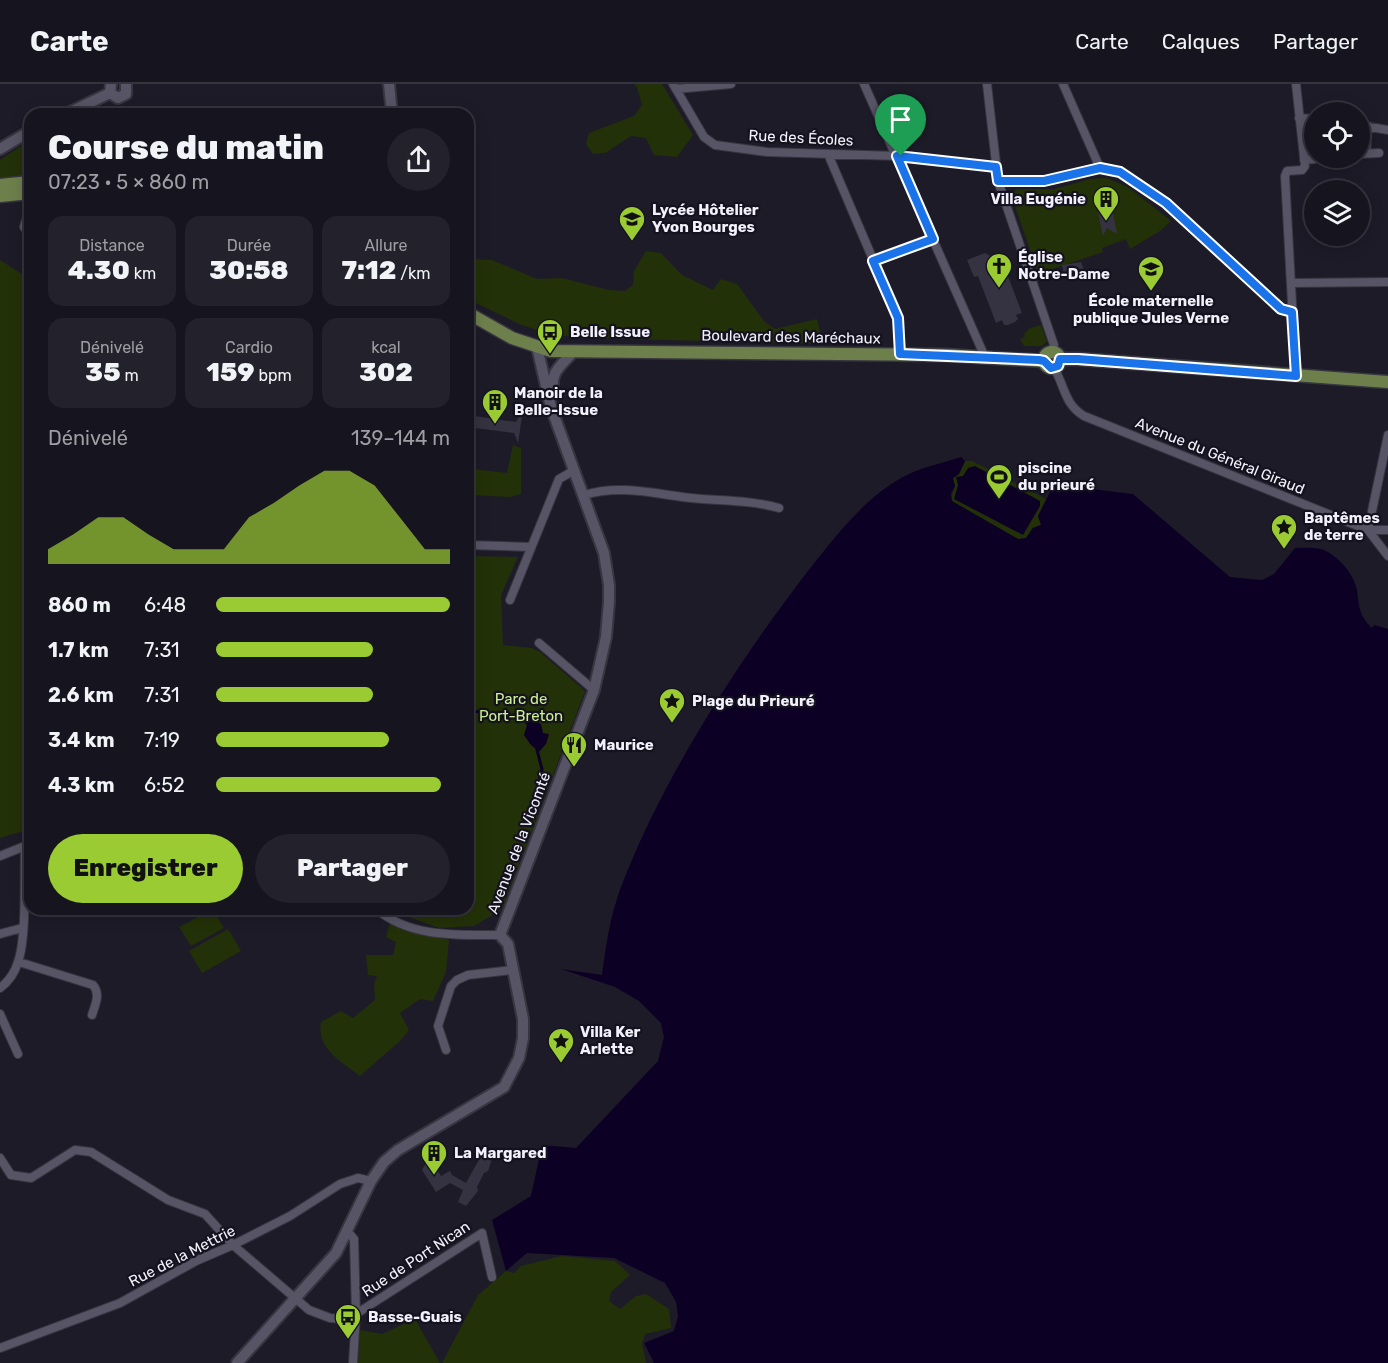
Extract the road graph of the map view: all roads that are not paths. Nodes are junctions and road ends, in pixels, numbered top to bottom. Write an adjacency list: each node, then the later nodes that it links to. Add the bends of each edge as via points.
1 (389, 84): 11 (main road)
2 (731, 84): 8 (street)
3 (864, 84): 21 (street)
4 (987, 84): 23 (street)
5 (1063, 84): 25 (street)
6 (1296, 84): 12 (street)
7 (129, 85): 9 (main road, via 121,97 115,97)
8 (674, 86): 19 (street, Rue des Écoles, via 704,137 715,145)
9 (110, 88): 10 (main road)
10 (76, 108)
11 (391, 108)
12 (1299, 118): 13 (street); 22 (street)
13 (1304, 118)
14 (1370, 126): 15 (street)
15 (1388, 130)
16 (24, 135): 17 (main road)
17 (0, 149)
18 (1379, 153): 20 (street)
19 (828, 154): 21 (street, Rue des Écoles); 34 (street)
20 (1370, 154)
21 (897, 156): 23 (street, Rue des Écoles); 33 (street)
22 (1304, 160)
23 (996, 167): 26 (street)
24 (1304, 167): 36 (street, via 1286,173)
25 (1100, 168): 26 (street, via 1044,181); 37 (street, via 1120,172 1166,203 1281,309)
26 (998, 181): 43 (street, via 1054,345)
27 (24, 183): 28 (main road)
28 (0, 185)
29 (24, 193): 30 (main road)
30 (0, 195)
31 (15, 227): 32 (street)
32 (24, 227)
33 (933, 239): 34 (street); 42 (street)
34 (873, 261): 41 (street, via 898,318)
35 (1388, 282): 36 (street)
36 (1291, 283): 37 (street)
37 (1292, 312): 44 (street)
38 (474, 316): 39 (main road, Boulevard des Maréchaux)
39 (537, 347): 40 (main road, Boulevard des Maréchaux); 47 (main road, Avenue de la Vicomté)
40 (573, 352): 41 (main road, Boulevard des Maréchaux); 47 (main road, Avenue de la Vicomté, via 551,381)
41 (900, 354): 42 (main road, Boulevard des Maréchaux)
42 (985, 357): 43 (main road, Boulevard des Maréchaux)
43 (1050, 360): 44 (main road, Boulevard des Maréchaux); 51 (street, Avenue du Général Giraud, via 1067,401 1084,416)
44 (1296, 376): 45 (main road, Boulevard des Maréchaux)
45 (1388, 382)
46 (1388, 435): 51 (street)
47 (563, 441): 48 (main road, Avenue de la Vicomté)
48 (573, 471): 49 (main road, Avenue de la Vicomté); 54 (street, via 559,479)
49 (584, 495): 50 (street, via 620,489); 58 (main road, Avenue de la Vicomté, via 604,553 609,585 606,637)
50 (779, 508)
51 (1368, 530): 52 (street); 55 (street)
52 (1388, 530)
53 (474, 545): 54 (street)
54 (531, 547): 56 (street)
55 (1388, 556)
56 (510, 600)
57 (540, 643): 58 (street)
58 (594, 690): 65 (main road, Avenue de la Vicomté)
59 (24, 847): 60 (street)
60 (0, 856)
61 (24, 900): 63 (street)
62 (384, 915): 65 (street, via 433,934)
63 (22, 928): 64 (street); 66 (street)
64 (0, 934)
65 (500, 935): 67 (main road, Avenue de la Vicomté, via 508,944)
66 (19, 962): 68 (street); 70 (street, via 93,986 97,995)
67 (513, 970): 71 (street, via 457,980 438,1026); 74 (main road, Avenue de la Vicomté, via 524,1018 523,1038 519,1058 504,1087 398,1150)
68 (0, 988)
69 (0, 1014): 72 (street)
70 (92, 1015)
71 (446, 1050)
72 (18, 1054)
73 (0, 1158): 76 (street, via 11,1174 31,1178 75,1150 91,1152 168,1200 205,1215)
74 (370, 1181): 75 (main road, Avenue de la Vicomté); 76 (street, Rue de la Mettrie, via 358,1178 340,1184)
75 (347, 1231): 78 (main road, Avenue de la Vicomté, via 336,1253); 79 (street, via 354,1239)
76 (233, 1245): 78 (street); 80 (street, Rue de la Mettrie, via 120,1303)
77 (492, 1277): 79 (street, Rue de Port Nican, via 482,1233)
78 (294, 1299): 79 (street, via 330,1318); 81 (main road, Avenue de la Vicomté)
79 (356, 1317): 82 (street)
80 (0, 1348)
81 (237, 1363)
82 (352, 1363)

